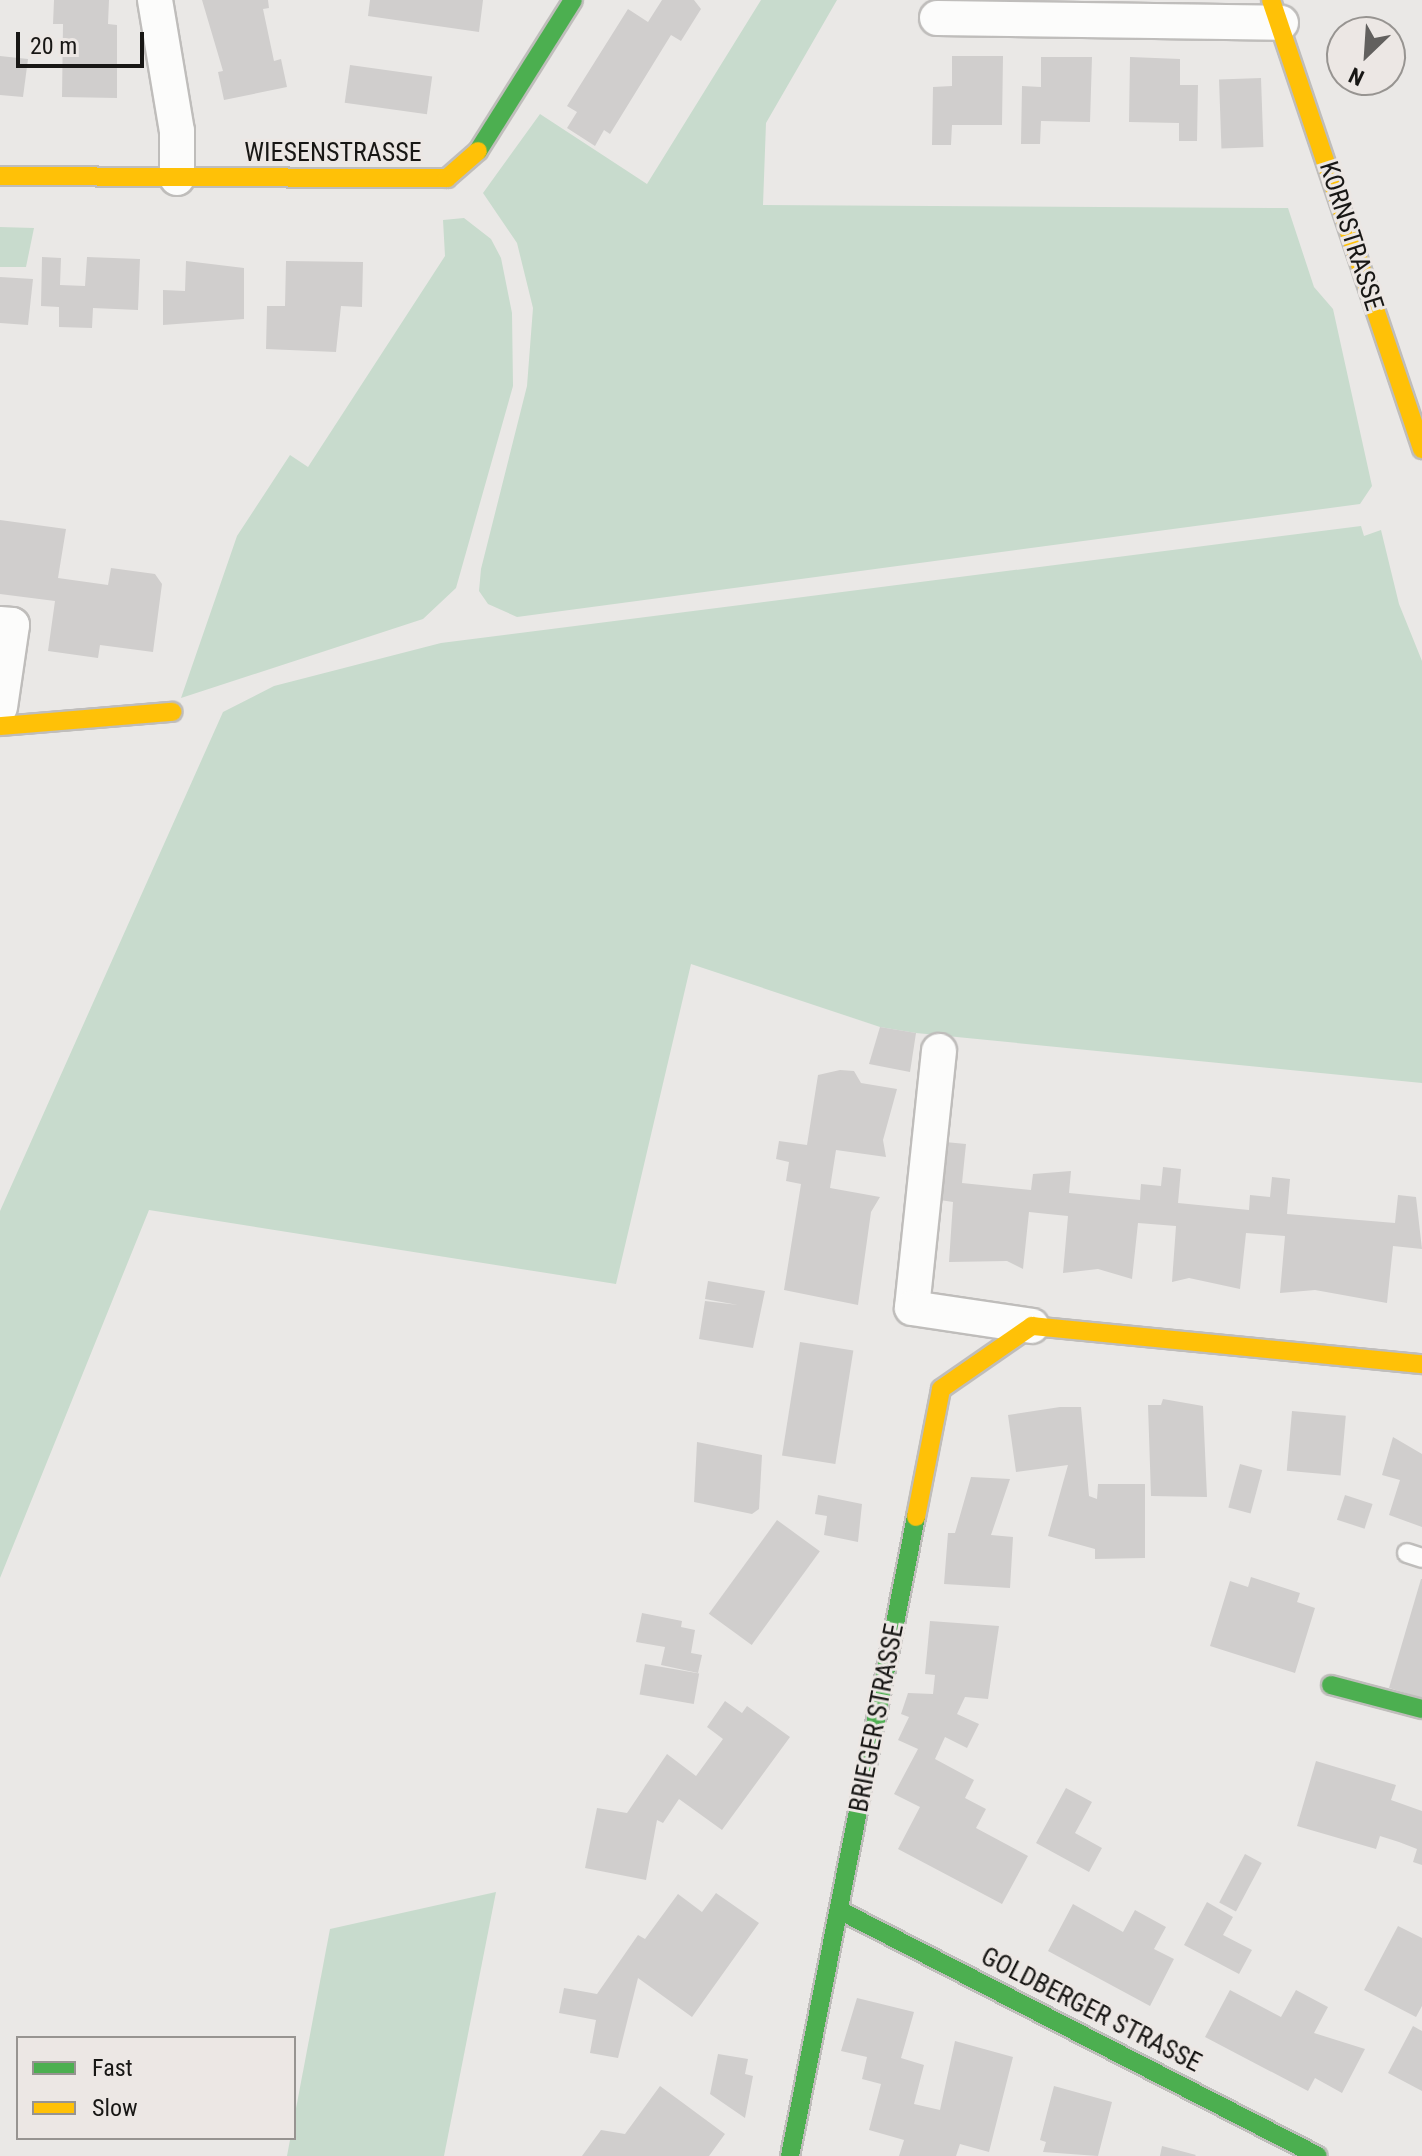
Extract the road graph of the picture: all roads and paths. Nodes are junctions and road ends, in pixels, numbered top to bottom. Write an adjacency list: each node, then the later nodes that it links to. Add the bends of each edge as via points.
1 (155, 0): 6 (street, via 177,131)
2 (573, 0): 6 (street, WIESENSTRASSE, via 474,158 447,178)
3 (1276, 11): 4 (street, KORNSTRASSE); 7 (street, KORNSTRASSE)
4 (937, 18)
5 (0, 176): 6 (street, WIESENSTRASSE)
6 (177, 178)
7 (1422, 449)
8 (0, 624): 9 (street, via 12,625)
9 (0, 707)
10 (172, 712): 11 (street)
11 (0, 726)
12 (939, 1051): 13 (street, via 912,1308)
13 (1032, 1326): 14 (street); 17 (street, BRIEGER STRASSE, via 941,1389)
14 (1422, 1364)
15 (1331, 1685): 16 (street)
16 (1422, 1709)
17 (839, 1910): 18 (street, BRIEGER STRASSE); 19 (street, GOLDBERGER STRASSE)
18 (790, 2156)
19 (1318, 2156)

